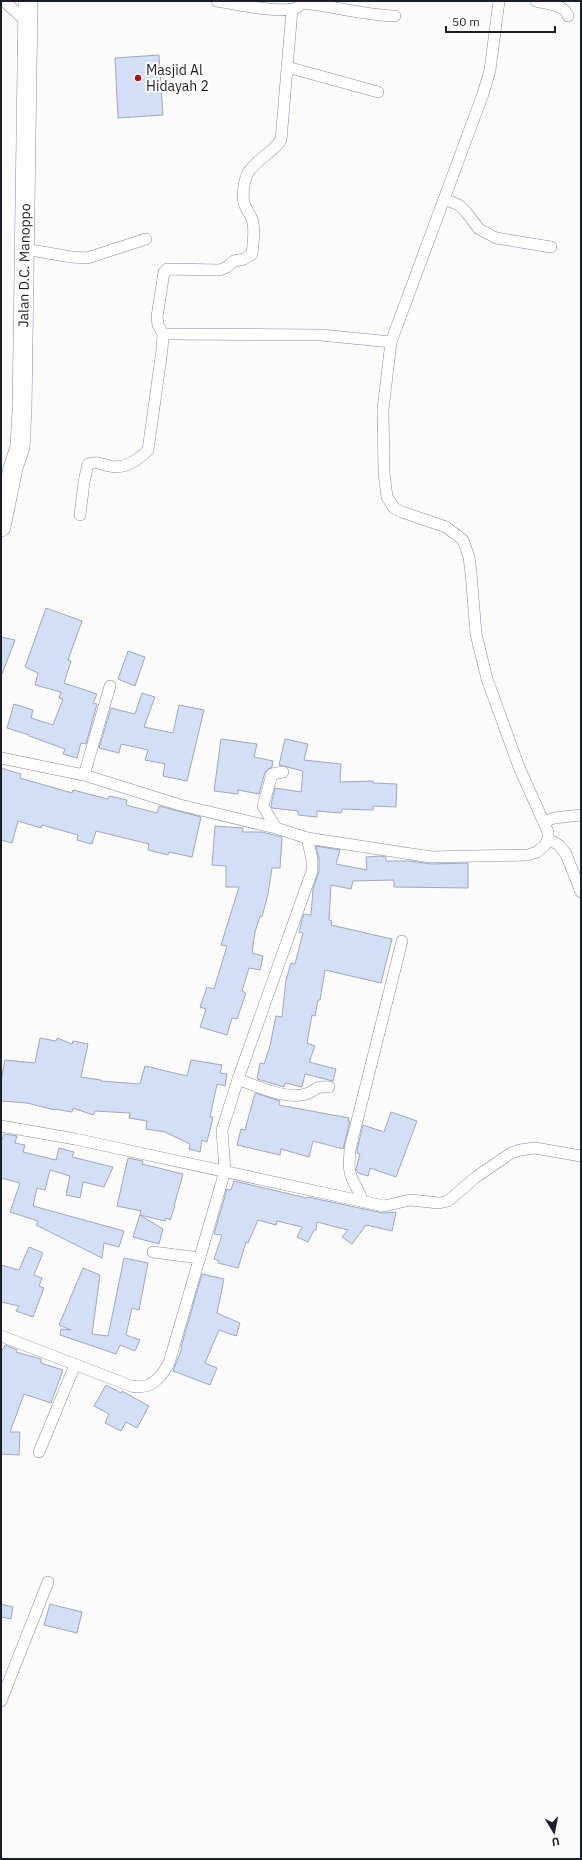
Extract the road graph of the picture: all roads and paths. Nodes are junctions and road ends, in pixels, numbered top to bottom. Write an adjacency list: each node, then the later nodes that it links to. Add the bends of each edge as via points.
1 (4, 1): 10 (street)
2 (28, 1): 10 (highway, Jalan D.C. Manoppo)
3 (217, 1): 7 (street)
4 (499, 1): 13 (street, via 488,80)
5 (536, 1): 9 (street, via 562,8)
6 (303, 2): 7 (street); 8 (street, via 380,16)
7 (292, 10): 11 (street)
8 (395, 16)
9 (568, 16)
10 (28, 23): 16 (highway, Jalan D.C. Manoppo)
11 (287, 67): 12 (street); 17 (street, via 281,140 276,148 255,164 246,178 244,203 253,222 252,254 234,261 224,269 168,269 164,272 157,318)
12 (378, 92)
13 (444, 199): 15 (street, via 458,205 479,229 496,238); 18 (street)
14 (146, 239): 16 (street, via 86,258)
15 (551, 247)
16 (25, 249): 20 (highway, Jalan D.C. Manoppo, via 20,447)
17 (163, 334): 18 (street, via 321,335); 19 (street, via 148,450 125,466 112,467 97,462 88,464)
18 (391, 342): 26 (street, via 383,409 383,457 387,498 398,510 446,527 463,540 470,565 476,634 487,679 519,767)
19 (80, 515)
20 (1, 527)
21 (110, 686): 24 (street)
22 (1, 758): 24 (street)
23 (283, 772): 27 (street, via 272,774 263,806)
24 (84, 775): 27 (street, via 180,805)
25 (581, 816): 26 (street, via 554,818)
26 (544, 822): 29 (street)
27 (276, 828): 28 (street)
28 (306, 838): 29 (street, via 431,857 528,855 546,845); 32 (street, via 312,859 312,871)
29 (548, 839): 30 (street, via 559,845 566,854)
30 (581, 892)
31 (402, 941): 37 (street, via 350,1149 350,1172 356,1187 360,1190)
32 (238, 1079): 33 (street, via 276,1093 305,1094 318,1086); 36 (street, via 222,1130)
33 (329, 1087)
34 (1, 1126): 36 (street, via 76,1139)
35 (581, 1156): 37 (street, via 535,1148 520,1150 507,1155 448,1201 439,1203 410,1200 384,1206)
36 (225, 1171): 37 (street); 39 (street)
37 (362, 1202)
38 (153, 1252): 39 (street)
39 (200, 1258): 41 (street, via 169,1363 154,1384 139,1388)
40 (1, 1336): 41 (street)
41 (75, 1365): 42 (street)
42 (39, 1452)
43 (48, 1582): 44 (street)
44 (3, 1689): 45 (street)
45 (1, 1701)

